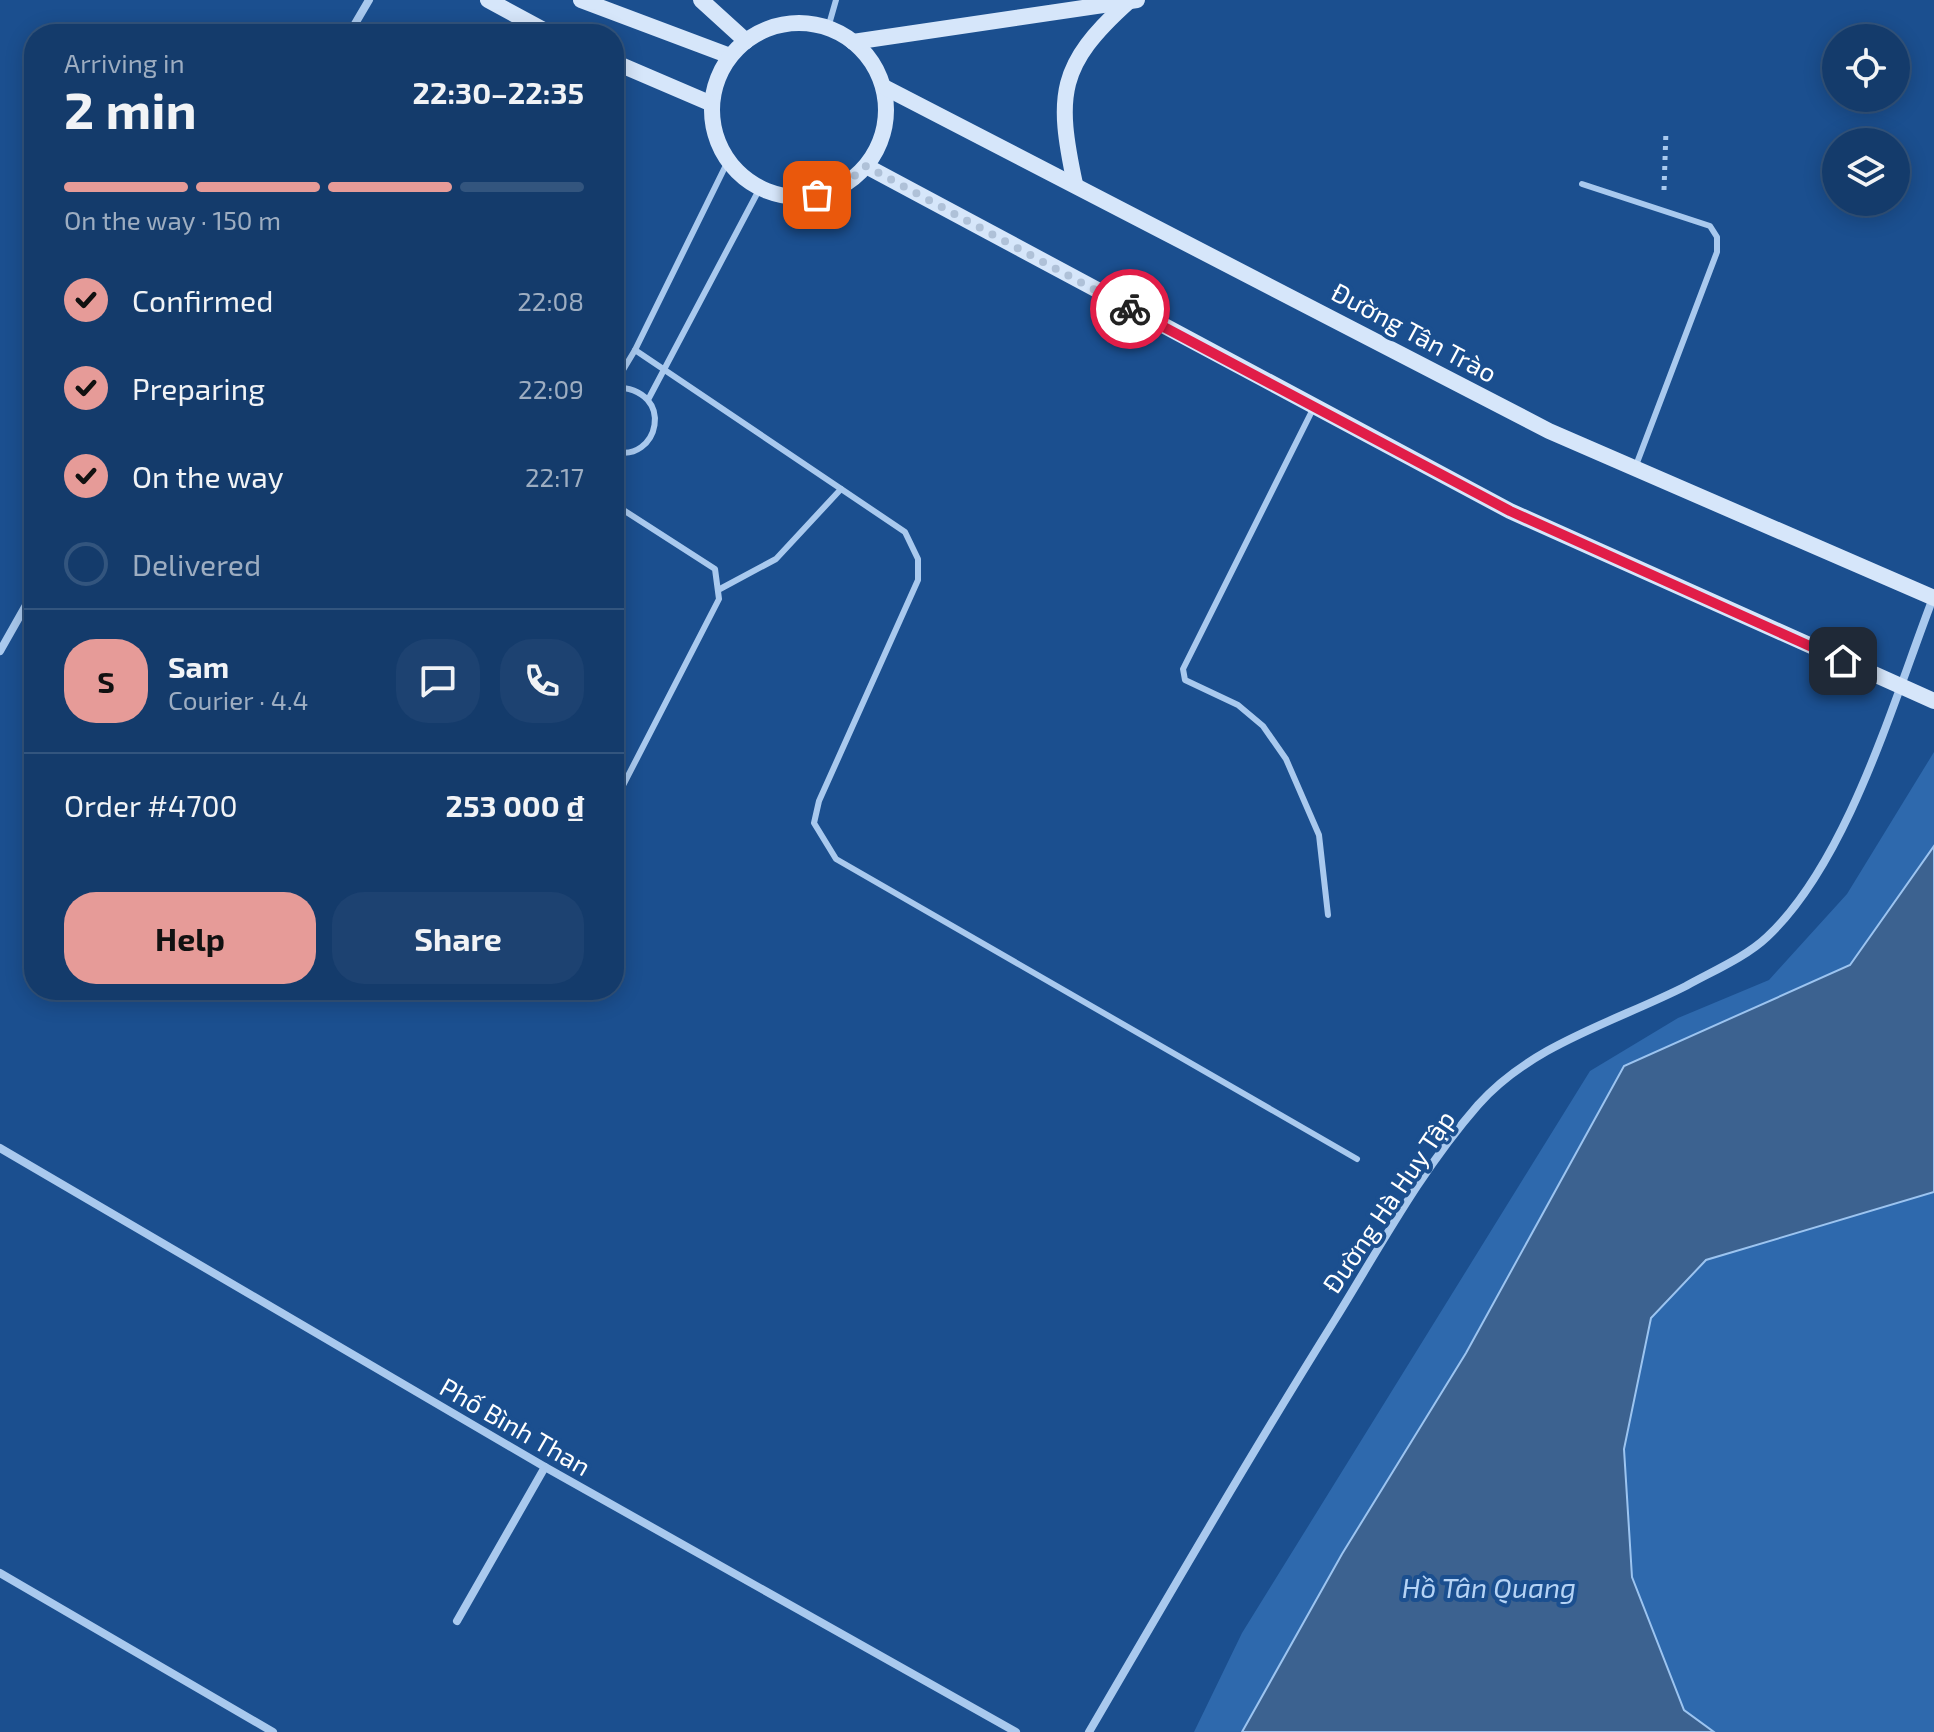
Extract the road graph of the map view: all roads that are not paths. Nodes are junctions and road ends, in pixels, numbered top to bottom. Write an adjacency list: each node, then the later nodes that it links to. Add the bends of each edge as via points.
1 (369, 0): 7 (street)
2 (488, 0): 8 (main road)
3 (581, 0): 12 (main road)
4 (701, 0): 10 (main road)
5 (836, 0): 9 (lane)
6 (1133, 1): 11 (main road); 18 (main road, via 1093,34 1070,68 1063,130)
7 (355, 24)
8 (532, 24)
9 (828, 28): 10 (main road, via 800,22 771,27); 11 (main road)
10 (746, 41): 12 (main road)
11 (853, 42): 14 (main road, via 872,62)
12 (730, 56): 15 (main road, via 717,79)
13 (624, 66): 15 (main road)
14 (884, 87): 17 (main road, via 886,115 880,142); 18 (main road, Đường Tân Trào)
15 (712, 104): 16 (main road, via 715,134)
16 (728, 161): 20 (main road); 21 (lane)
17 (866, 166): 20 (main road, via 844,185 817,195 788,196); 26 (main road)
18 (1075, 184): 28 (main road, Đường Tân Trào, via 1549,431)
19 (1582, 184): 28 (lane, via 1710,226 1717,237 1717,252)
20 (760, 188): 23 (lane)
21 (635, 350): 22 (lane); 23 (lane)
22 (624, 369)
23 (665, 371): 25 (lane); 29 (lane)
24 (624, 387): 25 (lane)
25 (649, 398): 27 (lane, via 656,416 653,434 640,449)
26 (1313, 409): 35 (main road, via 1510,511); 38 (lane, via 1183,669 1185,680 1238,705 1263,726 1286,759 1319,835)
27 (624, 453)
28 (1635, 468): 32 (main road, Đường Tân Trào)
29 (841, 489): 31 (lane, via 776,559); 40 (lane, via 905,532 918,559 918,580 819,801 814,823 822,841 836,859)
30 (624, 510): 31 (lane, via 715,569)
31 (720, 589): 37 (lane)
32 (1934, 598): 35 (street, Đường Hà Huy Tập)
33 (24, 609): 34 (street)
34 (0, 651)
35 (1899, 686): 36 (main road); 46 (street, Đường Hà Huy Tập, via 1846,822 1805,893 1765,939 1689,984 1524,1064 1481,1102 1436,1156 1235,1481)
36 (1934, 701)
37 (624, 784)
38 (1328, 915)
39 (0, 1148): 41 (street, Phố Bình Than)
40 (1357, 1159)
41 (545, 1467): 43 (street); 45 (street, Phố Bình Than)
42 (0, 1573): 44 (street)
43 (457, 1621)
44 (273, 1732)
45 (1016, 1732)
46 (1089, 1732)

